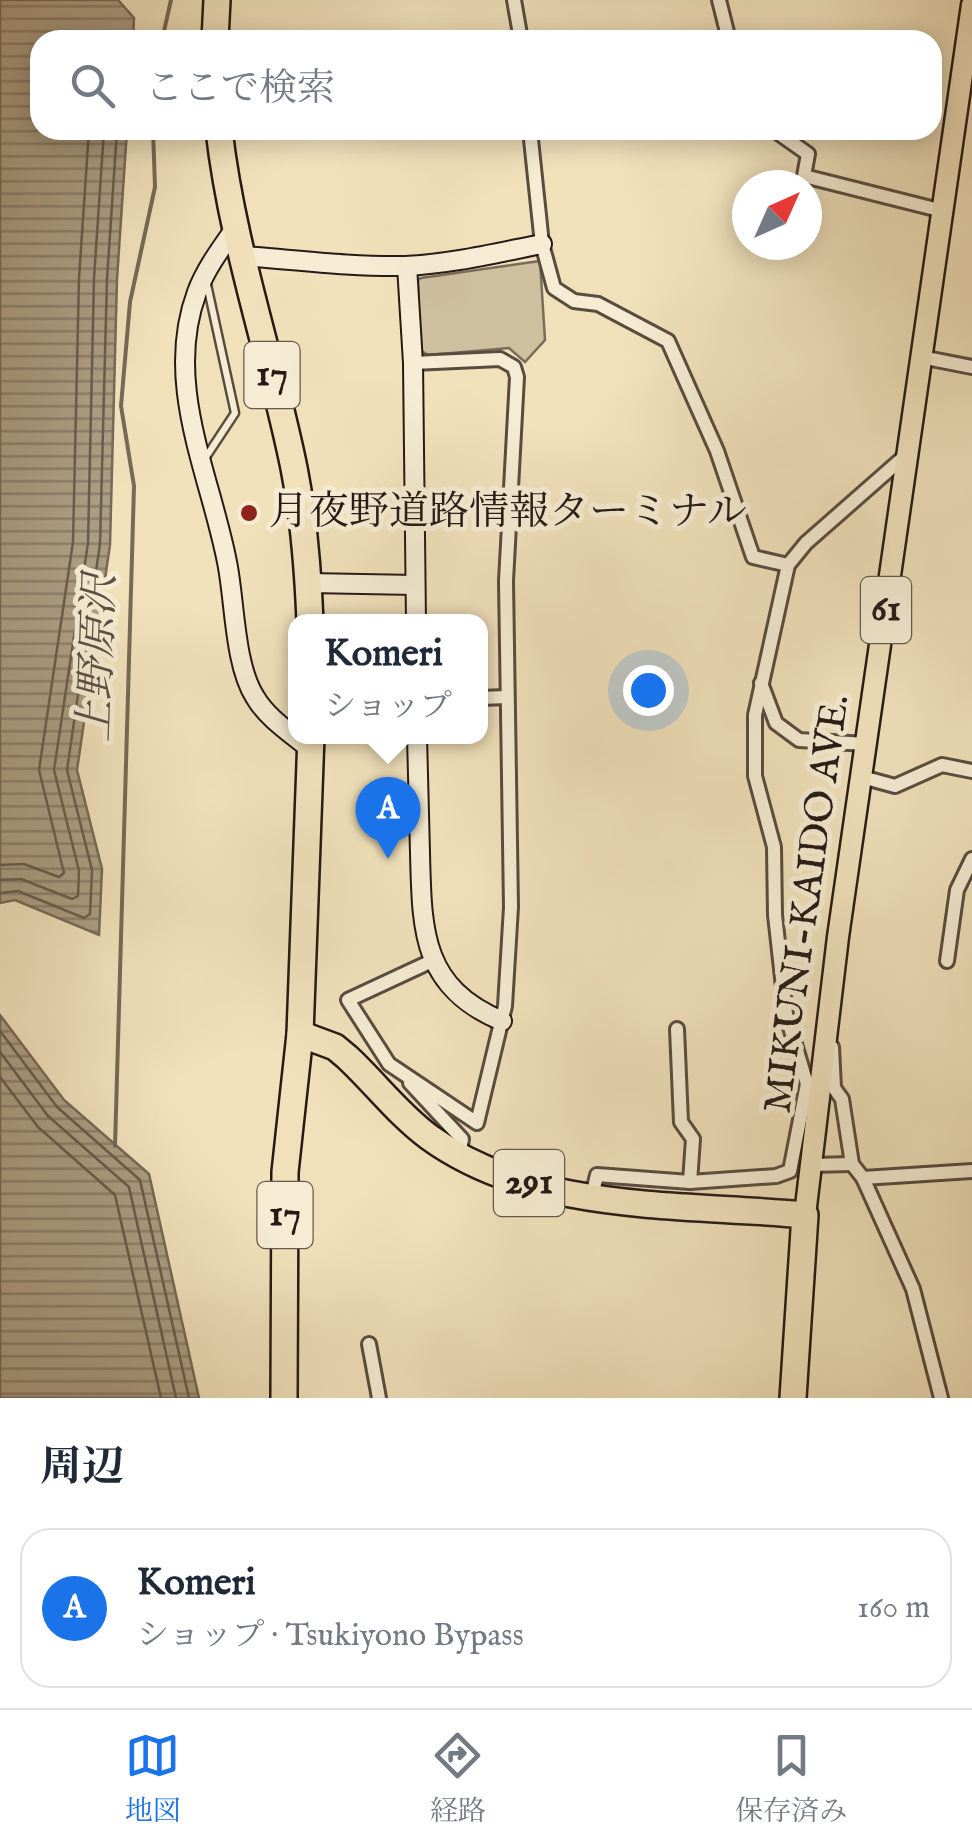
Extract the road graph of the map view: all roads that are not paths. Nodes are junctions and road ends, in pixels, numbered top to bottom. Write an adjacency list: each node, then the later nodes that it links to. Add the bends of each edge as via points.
1 (217, 0): 5 (highway)
2 (514, 0): 6 (street)
3 (719, 0): 7 (street)
4 (972, 5): 11 (main road, MIKUNI-KAIDO AVE. / 61)
5 (216, 30)
6 (519, 30)
7 (726, 30)
8 (221, 140): 12 (highway, 17)
9 (531, 140): 13 (street)
10 (788, 140): 11 (street, via 808,154 804,176)
11 (942, 211): 17 (main road, MIKUNI-KAIDO AVE. / 61)
12 (236, 227): 14 (highway, 17); 16 (street)
13 (542, 244): 15 (street); 22 (street, via 560,295 598,304 668,340 753,557)
14 (243, 256): 15 (street); 23 (highway, 17, via 294,470)
15 (407, 266): 18 (street)
16 (205, 276): 21 (street, via 186,349); 21 (lane, via 235,413)
17 (921, 357): 19 (street); 20 (main road, MIKUNI-KAIDO AVE. / 61)
18 (414, 363): 24 (street); 28 (street, via 500,358 517,372)
19 (972, 368)
20 (907, 454): 22 (street); 33 (main road, MIKUNI-KAIDO AVE. / 61)
21 (200, 464): 30 (street, via 226,558 248,684 259,703)
22 (788, 564): 27 (street)
23 (309, 584): 24 (street); 25 (highway, 17)
24 (415, 584): 26 (street)
25 (310, 614)
26 (416, 614)
27 (760, 680): 33 (street, via 776,723 799,740); 44 (street, via 754,776 774,847 786,1014)
28 (507, 697): 29 (street); 39 (street, via 511,907)
29 (488, 698)
30 (288, 725)
31 (311, 744): 41 (highway, 17)
32 (418, 744): 37 (street, via 423,920)
33 (866, 744): 35 (main road, MIKUNI-KAIDO AVE. / 61)
34 (972, 771): 35 (street, via 942,765 895,786)
35 (862, 776): 42 (main road, MIKUNI-KAIDO AVE. / 61)
36 (972, 859): 38 (street, via 957,890)
37 (434, 960): 39 (street, via 456,992); 43 (street, via 348,1000 380,1052)
38 (947, 961)
39 (502, 1021): 43 (street, via 477,1123)
40 (677, 1028): 50 (street, via 680,1122 693,1139)
41 (300, 1034): 45 (highway, 291, via 335,1047 412,1123); 54 (highway, 17, via 285,1172)
42 (826, 1036): 44 (main road, MIKUNI-KAIDO AVE. / 61); 46 (street)
43 (403, 1074): 45 (street, via 462,1139)
44 (814, 1084): 47 (main road, MIKUNI-KAIDO AVE. / 61); 50 (street, via 790,1171)
45 (460, 1156): 51 (highway, 291, via 533,1184)
46 (852, 1164): 47 (street); 49 (street)
47 (812, 1165): 52 (main road, MIKUNI-KAIDO AVE. / 61)
48 (972, 1171): 49 (street)
49 (862, 1178): 57 (street, via 913,1289)
50 (690, 1182): 51 (street, via 596,1175)
51 (592, 1196): 52 (highway, 291)
52 (806, 1215): 56 (highway, MIKUNI-KAIDO AVE.)
53 (369, 1344): 55 (street)
54 (284, 1398)
55 (379, 1398)
56 (793, 1398)
57 (941, 1398)

